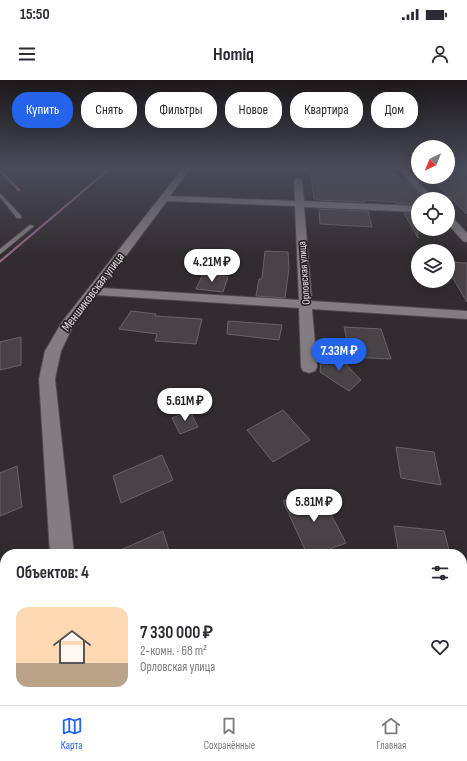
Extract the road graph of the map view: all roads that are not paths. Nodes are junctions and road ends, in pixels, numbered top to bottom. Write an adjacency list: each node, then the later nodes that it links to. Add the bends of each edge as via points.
1 (3, 197): 6 (lane)
2 (299, 197): 4 (street, Орловская улица)
3 (165, 198): 4 (street); 11 (street, Меншиковская улица)
4 (299, 204): 5 (street); 12 (street, Орловская улица)
5 (411, 210)
6 (19, 218)
7 (32, 226): 10 (lane)
8 (455, 226): 9 (street)
9 (467, 239)
10 (0, 252)
11 (94, 291): 12 (street); 15 (street, Меншиковская улица, via 66,325 53,352 47,379)
12 (306, 305): 13 (street); 14 (street, Орловская улица)
13 (467, 315)
14 (309, 367)
15 (62, 549)

